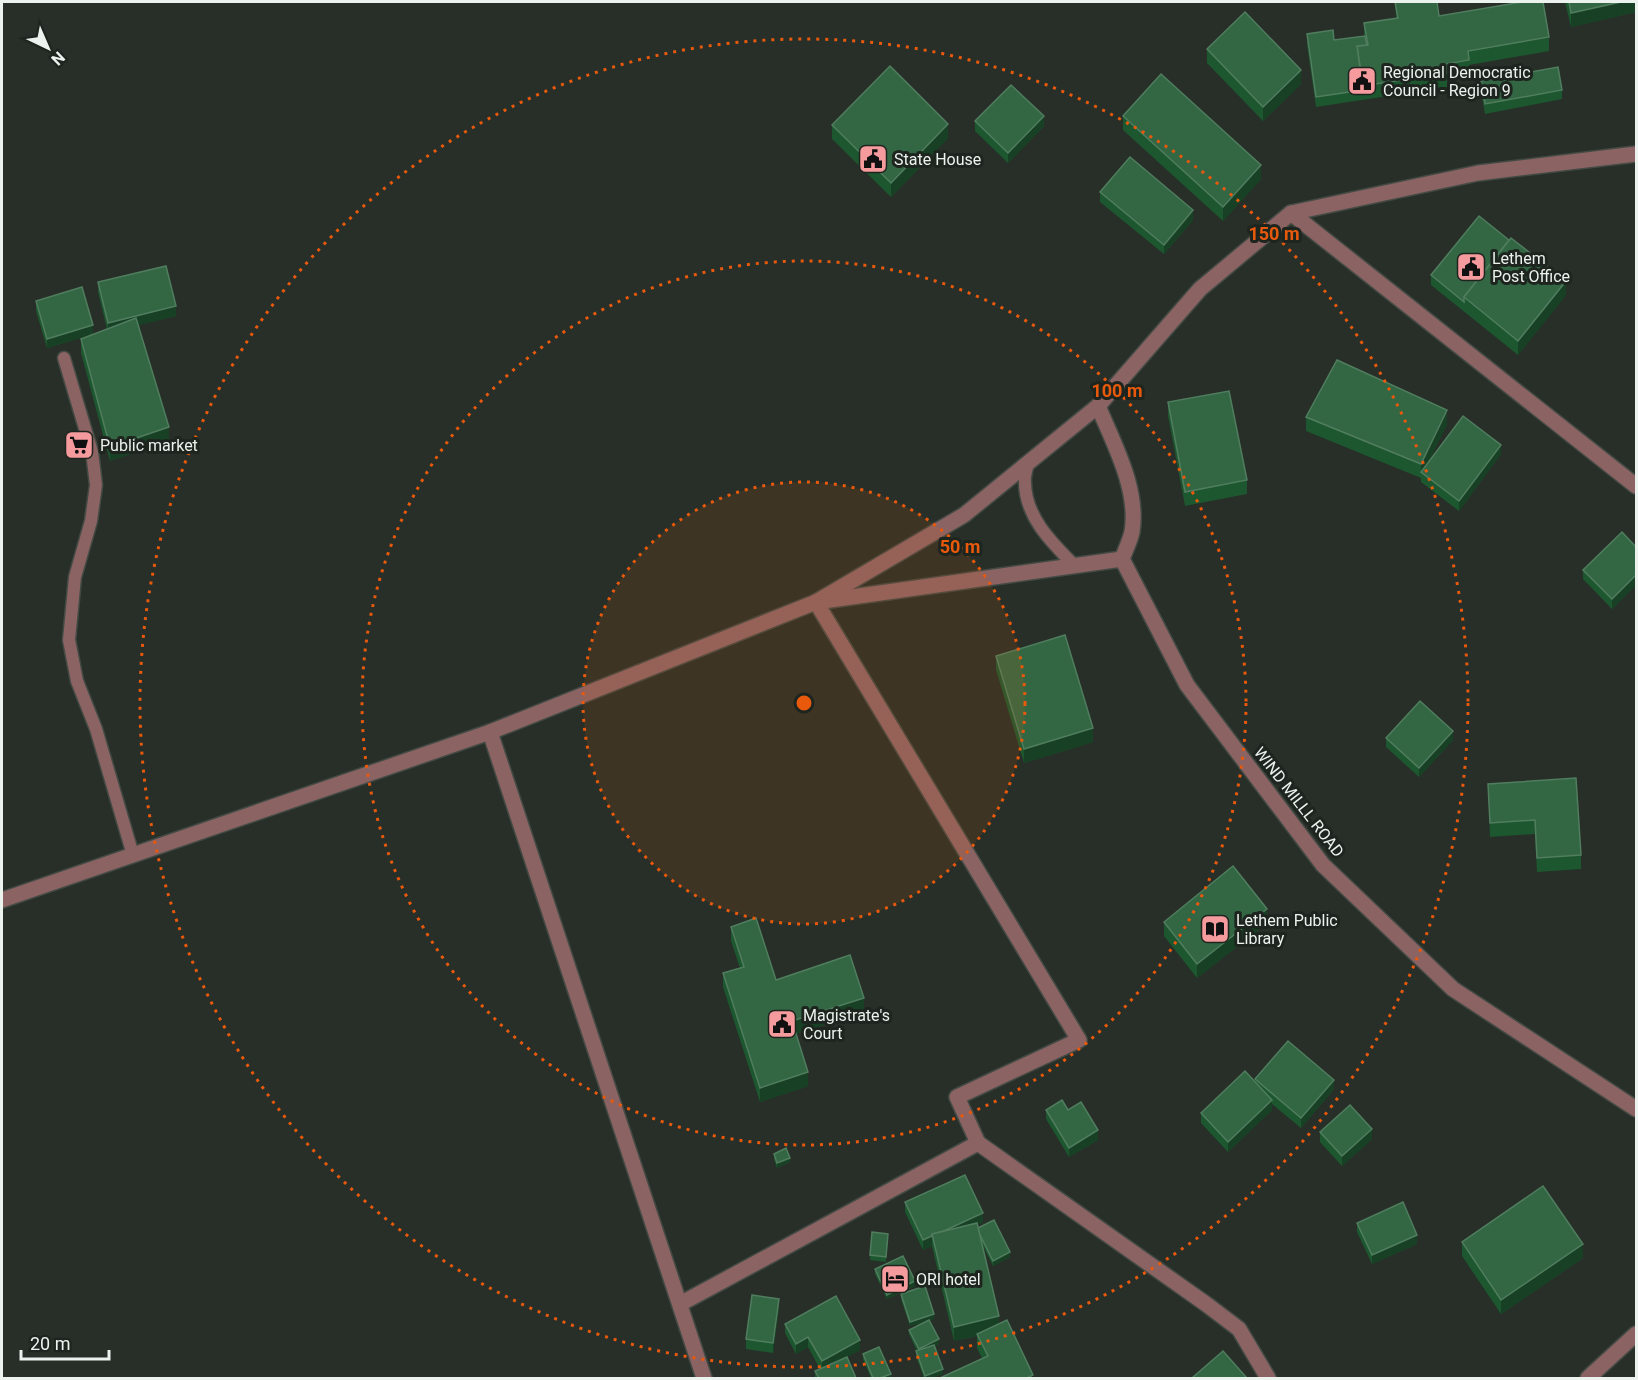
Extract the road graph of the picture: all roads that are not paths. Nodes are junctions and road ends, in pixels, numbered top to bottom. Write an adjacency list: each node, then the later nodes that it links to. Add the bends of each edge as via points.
1 (1636, 154): 2 (street, via 1478,173)
2 (1291, 213): 4 (street, via 1200,289); 6 (street)
3 (64, 358): 11 (lane, via 92,452 96,485 91,521 75,577 69,640 77,681 96,729)
4 (1098, 406): 5 (street); 7 (street, via 1132,501 1132,532)
5 (1028, 463): 8 (lane, via 1024,481 1029,506 1045,535); 9 (street, via 964,515)
6 (1636, 486)
7 (1122, 559): 8 (street); 13 (street, WIND MILLL ROAD, via 1186,685 1323,866 1453,989)
8 (1076, 566): 9 (street)
9 (816, 602): 10 (street); 14 (street, via 1078,1040 957,1097)
10 (490, 732): 11 (street); 15 (street)
11 (133, 855): 12 (street)
12 (2, 900)
13 (1636, 1109)
14 (978, 1143): 15 (street); 18 (street, via 1239,1329)
15 (680, 1304): 17 (street)
16 (1636, 1334): 19 (street)
17 (704, 1378)
18 (1268, 1378)
19 (1588, 1378)

